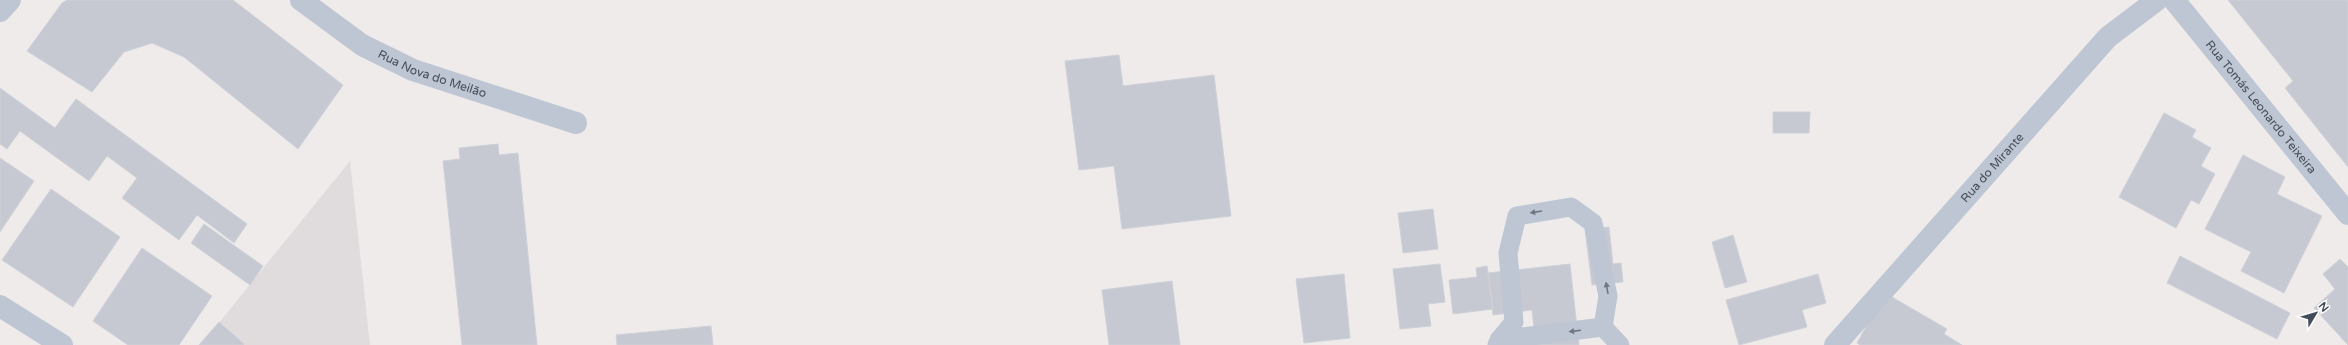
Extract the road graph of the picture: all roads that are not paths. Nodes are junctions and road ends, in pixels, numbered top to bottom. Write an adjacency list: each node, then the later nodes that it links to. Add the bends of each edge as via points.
1 (10, 0): 5 (street)
2 (301, 0): 6 (street, Rua Nova do Meilão, via 362,45 414,70)
3 (2158, 0): 13 (street, Rua do Mirante, via 2108,37)
4 (2174, 0): 7 (street, Rua Tomás Leonardo Teixeira)
5 (0, 11)
6 (576, 123)
7 (2348, 214)
8 (0, 306): 11 (street)
9 (1603, 327): 10 (lane, one-way to 10); 10 (lane, one-way to 10, via 1608,296 1593,224 1571,207 1517,216 1508,253 1514,322); 12 (lane)
10 (1498, 343)
11 (62, 345)
12 (1620, 345)
13 (1835, 345)

